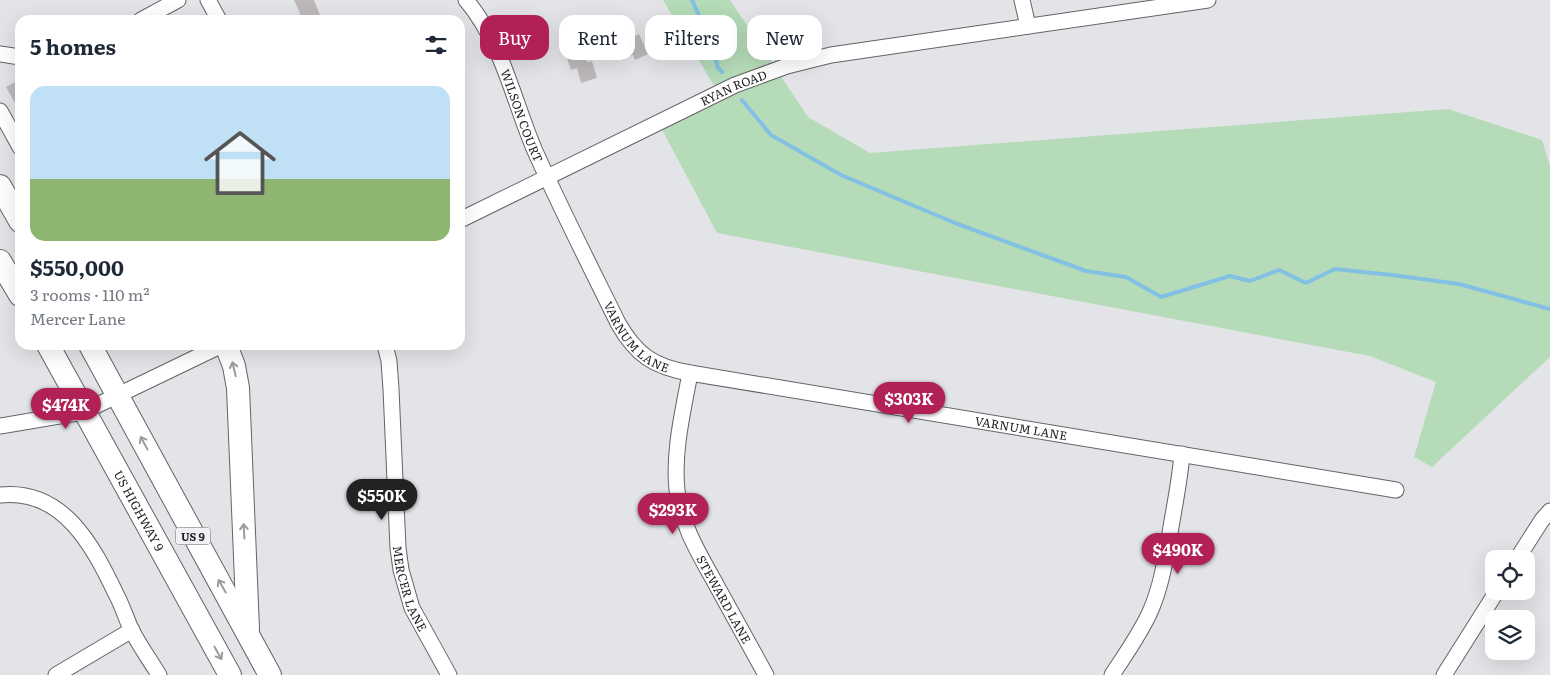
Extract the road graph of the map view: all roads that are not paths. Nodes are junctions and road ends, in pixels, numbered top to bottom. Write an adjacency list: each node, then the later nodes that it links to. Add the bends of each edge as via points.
1 (178, 0): 6 (street)
2 (208, 0): 7 (street)
3 (466, 0): 13 (street, WILSON COURT, via 492,36 534,150)
4 (1022, 0): 8 (street)
5 (1208, 0): 8 (street, RYAN ROAD)
6 (150, 15)
7 (216, 15)
8 (1028, 26): 13 (street, RYAN ROAD, via 831,55 787,66 735,85)
9 (0, 54): 10 (street)
10 (15, 56)
11 (0, 111): 12 (street)
12 (15, 137)
13 (548, 178): 16 (street, RYAN ROAD); 24 (street, VARNUM LANE, via 626,338 644,357 673,370)
14 (0, 186): 15 (highway)
15 (15, 212)
16 (465, 218)
17 (0, 261): 18 (highway)
18 (15, 286)
19 (51, 350): 26 (highway, US HIGHWAY 9 / US 9)
20 (93, 350): 25 (highway, US 9)
21 (212, 350): 25 (street)
22 (228, 350): 35 (highway, one-way to 22, via 238,388)
23 (386, 350): 40 (street, MERCER LANE, via 401,570 412,608)
24 (690, 373): 28 (street, VARNUM LANE); 41 (street, STEWARD LANE, via 676,465 682,515 695,546)
25 (118, 395): 26 (street); 35 (highway, US 9, one-way to 25)
26 (83, 412): 27 (street); 38 (highway, US HIGHWAY 9 / US 9, one-way to 38)
27 (0, 426)
28 (1182, 454): 29 (street, VARNUM LANE); 42 (street, via 1157,594 1138,634)
29 (1396, 490)
30 (0, 495): 34 (street, via 28,498 48,504 64,514 87,541)
31 (1550, 511): 32 (street)
32 (1524, 550)
33 (1491, 600): 43 (street)
34 (132, 630): 36 (street); 37 (street)
35 (248, 632): 39 (highway, US 9)
36 (153, 673)
37 (56, 675)
38 (230, 675)
39 (270, 675)
40 (449, 675)
41 (766, 675)
42 (1112, 675)
43 (1444, 675)

